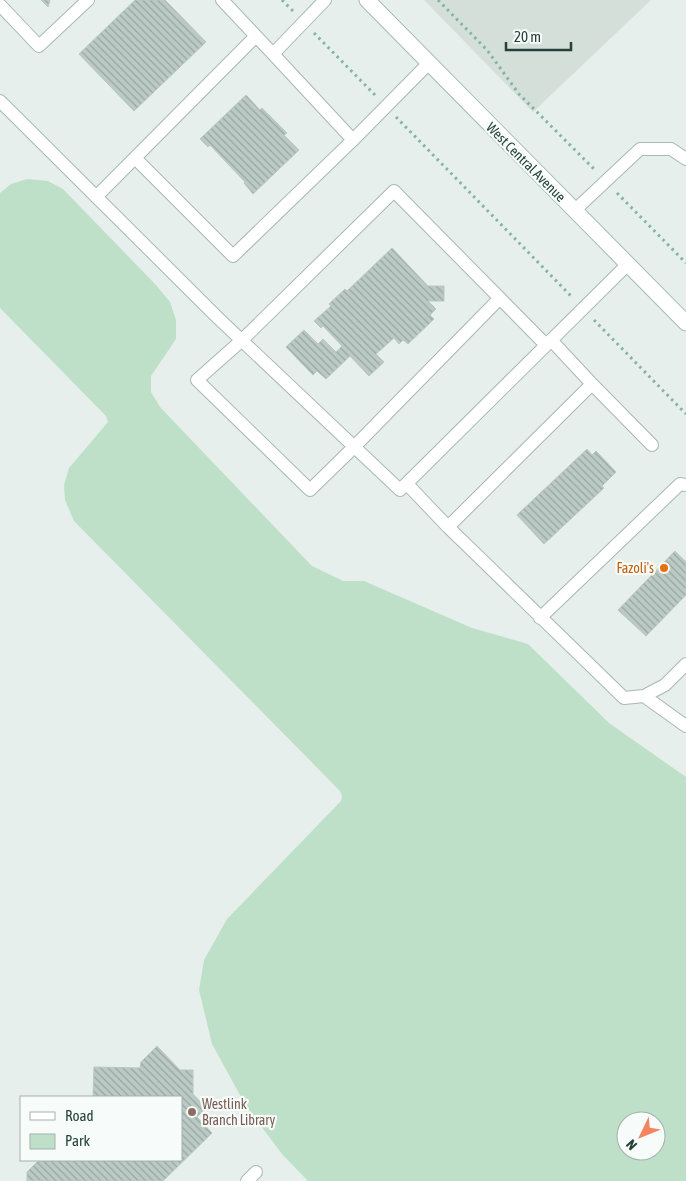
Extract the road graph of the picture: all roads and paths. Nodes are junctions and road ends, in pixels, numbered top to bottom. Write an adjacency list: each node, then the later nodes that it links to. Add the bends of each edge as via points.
1 (88, 0): 7 (lane, via 39,46)
2 (222, 0): 9 (lane)
3 (282, 0): 8 (path)
4 (325, 0): 8 (lane)
5 (367, 0): 11 (main road, West Central Avenue)
6 (438, 0): 17 (path, via 487,50 519,94)
7 (0, 5)
8 (304, 22): 10 (lane); 13 (path)
9 (256, 36): 10 (lane); 15 (lane)
10 (273, 54): 14 (lane)
11 (429, 63): 13 (lane); 19 (main road, West Central Avenue)
12 (0, 101): 18 (lane)
13 (386, 106): 14 (lane); 23 (path)
14 (353, 140): 15 (lane, via 233,256)
15 (136, 158): 18 (lane)
16 (686, 160): 17 (lane, via 671,149 640,149)
17 (606, 181): 19 (lane); 20 (path)
18 (96, 197): 25 (lane)
19 (574, 211): 21 (main road, West Central Avenue)
20 (686, 263)
21 (628, 264): 23 (lane); 24 (main road, West Central Avenue)
22 (500, 298): 25 (lane, via 394,191); 26 (lane); 30 (lane)
23 (583, 309): 26 (lane); 28 (path)
24 (686, 323)
25 (241, 341): 30 (lane); 30 (lane, via 197,380 310,490)
26 (549, 343): 27 (lane); 31 (lane)
27 (592, 384): 29 (lane); 33 (lane)
28 (686, 414)
29 (652, 445)
30 (354, 446): 31 (lane, via 400,490)
31 (407, 484): 33 (lane)
32 (686, 485): 34 (lane, via 680,484)
33 (448, 528): 34 (lane)
34 (540, 618): 36 (lane, via 624,698)
35 (686, 664): 36 (lane, via 664,685)
36 (644, 696): 37 (lane)
37 (686, 726)

